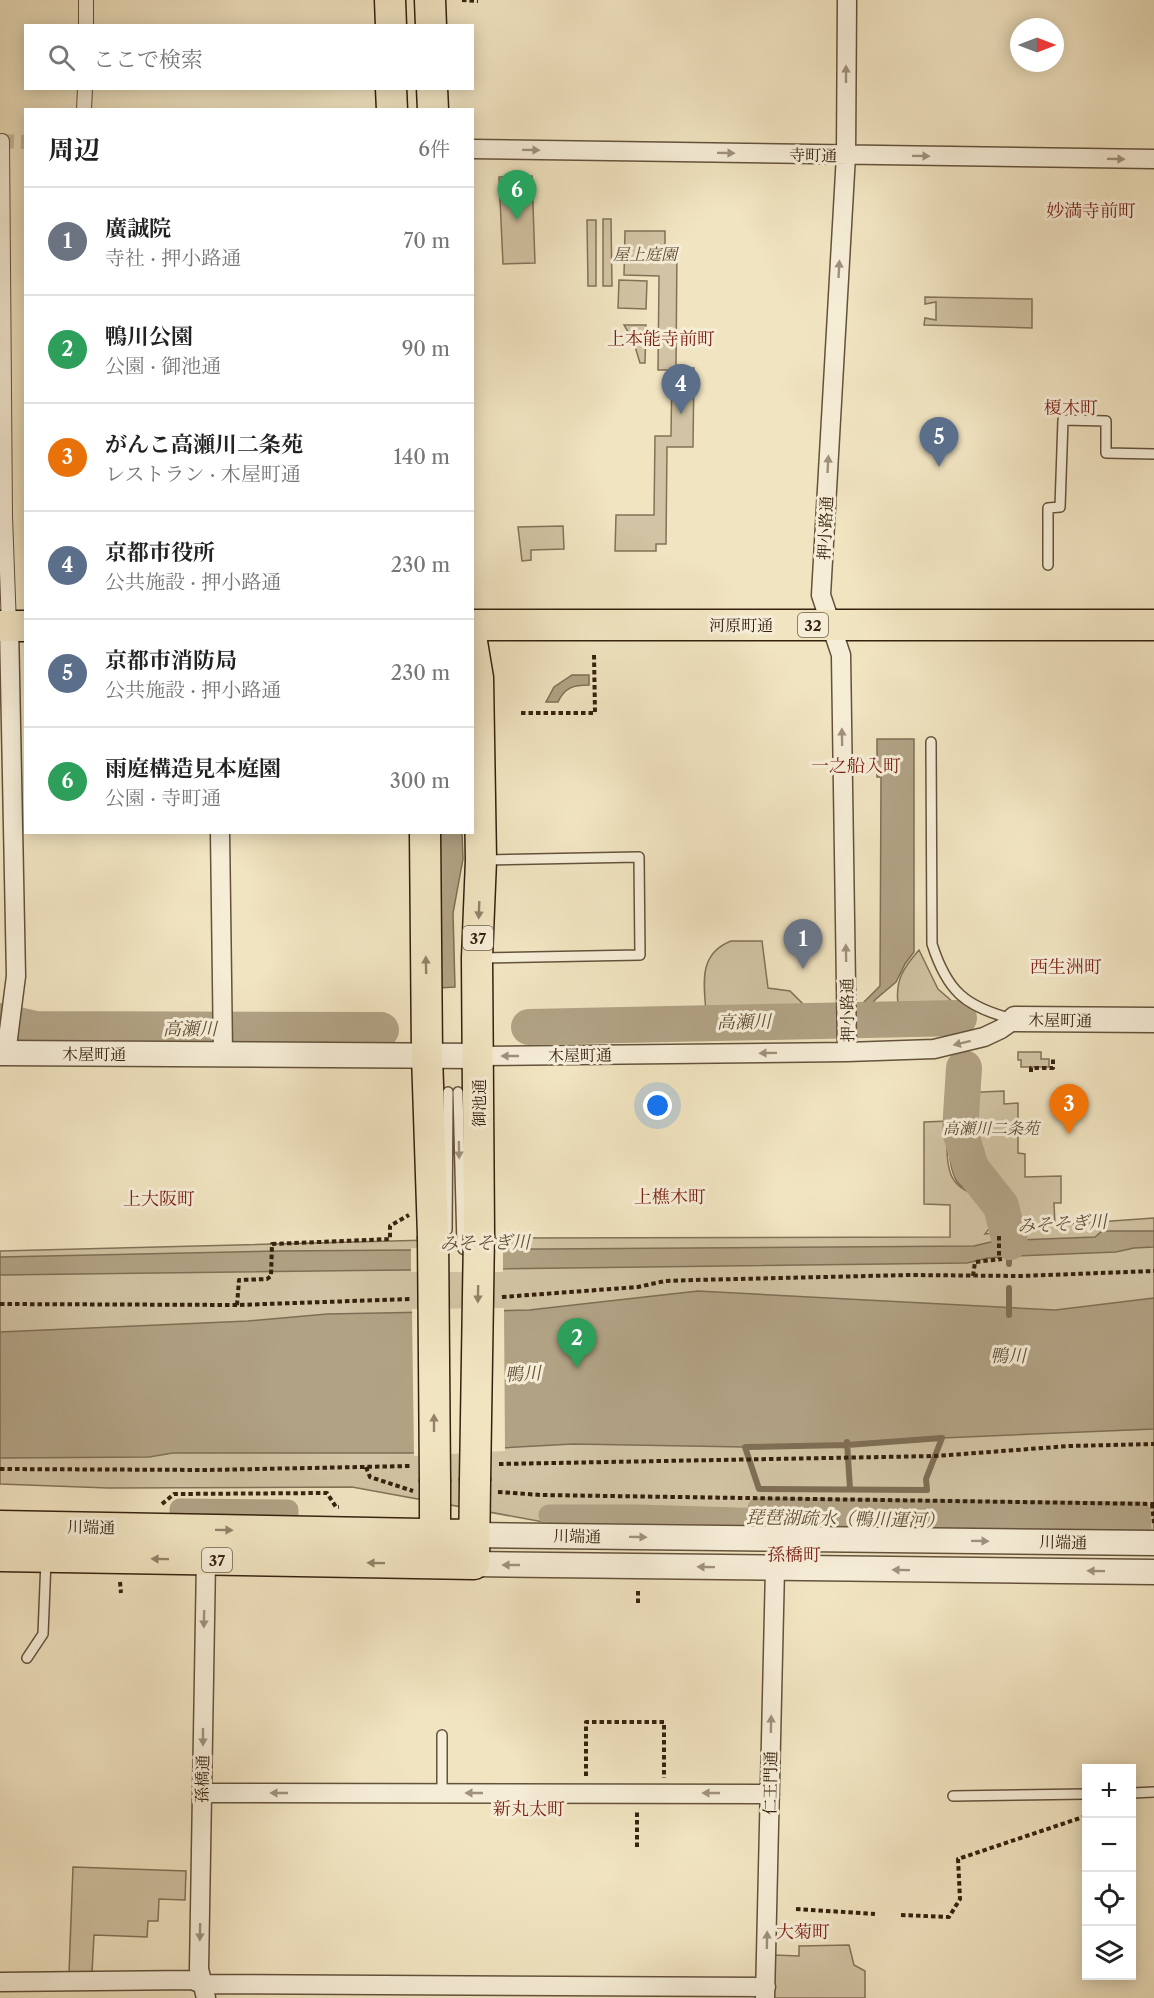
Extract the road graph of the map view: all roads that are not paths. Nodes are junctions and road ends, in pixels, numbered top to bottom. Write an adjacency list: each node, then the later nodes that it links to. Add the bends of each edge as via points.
1 (86, 0): 5 (street)
2 (390, 0): 6 (main road)
3 (430, 0): 7 (main road)
4 (847, 0): 16 (street, 押小路通, one-way to 4)
5 (86, 24)
6 (391, 24)
7 (431, 24)
8 (85, 90): 11 (street)
9 (392, 90): 12 (main road)
10 (432, 90): 13 (main road)
11 (84, 108)
12 (392, 108)
13 (432, 108)
14 (2, 141): 21 (street, via 5,516)
15 (474, 149): 16 (street, 寺町通, one-way to 16)
16 (846, 155): 17 (street, 寺町通, one-way to 17); 22 (street, 押小路通, one-way to 16, via 821,595)
17 (1154, 159)
18 (1154, 454): 19 (lane, via 1106,453 1106,421 1063,420 1060,507 1048,508)
19 (1048, 565)
20 (474, 625): 22 (main road, 河原町通 / 32)
21 (11, 626): 33 (street, via 16,976)
22 (831, 626): 23 (main road, 河原町通 / 32); 34 (street, 押小路通, one-way to 22, via 841,655)
23 (1154, 626)
24 (474, 654): 28 (main road, 御池通 / 37, via 478,678)
25 (931, 742): 30 (lane, via 932,944 939,968 971,1005)
26 (220, 834): 32 (street)
27 (425, 834): 35 (main road, 御池通 / 37, one-way to 27)
28 (481, 860): 29 (main road, 御池通 / 37, one-way to 29); 29 (lane, via 639,857 640,955)
29 (477, 958): 36 (main road, 御池通 / 37)
30 (1015, 1019): 31 (street, 木屋町通); 34 (street, 木屋町通, one-way to 34, via 984,1037 934,1049)
31 (1154, 1020)
32 (224, 1047): 33 (street, 木屋町通); 35 (street, 木屋町通)
33 (5, 1049)
34 (847, 1052): 36 (street, 木屋町通, one-way to 36)
35 (427, 1055): 36 (street, 木屋町通); 37 (main road, 御池通 / 37)
36 (478, 1056): 37 (main road, 御池通 / 37)
37 (460, 1240): 37 (lane, one-way to 37, via 453,1092); 39 (main road, 御池通 / 37, one-way to 37, bridge, via 424,1480); 40 (main road, 御池通 / 37, one-way to 40, bridge, via 486,1479)
38 (0, 1526): 39 (main road, 川端通 / 37, one-way to 39)
39 (435, 1534): 40 (main road, 川端通 / 37); 45 (main road, 御池通 / 37)
40 (474, 1535): 41 (street, 川端通, one-way to 41); 46 (main road, 御池通 / 37)
41 (1154, 1543)
42 (0, 1557): 43 (main road, 川端通 / 37)
43 (46, 1558): 44 (main road, 川端通 / 37, one-way to 43); 49 (lane, via 43,1634)
44 (206, 1560): 45 (main road, 川端通 / 37, one-way to 44); 53 (street, 孫橋通, one-way to 53)
45 (434, 1564): 46 (main road, 川端通 / 37)
46 (474, 1564): 47 (street, 川端通, one-way to 46)
47 (775, 1568): 48 (street, 川端通, one-way to 47); 55 (street, 仁王門通, one-way to 47)
48 (1154, 1572)
49 (27, 1658)
50 (442, 1735): 54 (lane)
51 (1136, 1792): 52 (lane)
52 (1154, 1792)
53 (202, 1793): 54 (street, one-way to 53); 59 (street, 孫橋通, one-way to 59, via 199,1969)
54 (442, 1793): 55 (street, one-way to 54)
55 (770, 1794): 60 (street, 仁王門通, one-way to 55)
56 (1082, 1794): 57 (lane)
57 (953, 1796)
58 (0, 1982): 59 (street, via 192,1980)
59 (204, 1991): 60 (street)
60 (765, 1992)

